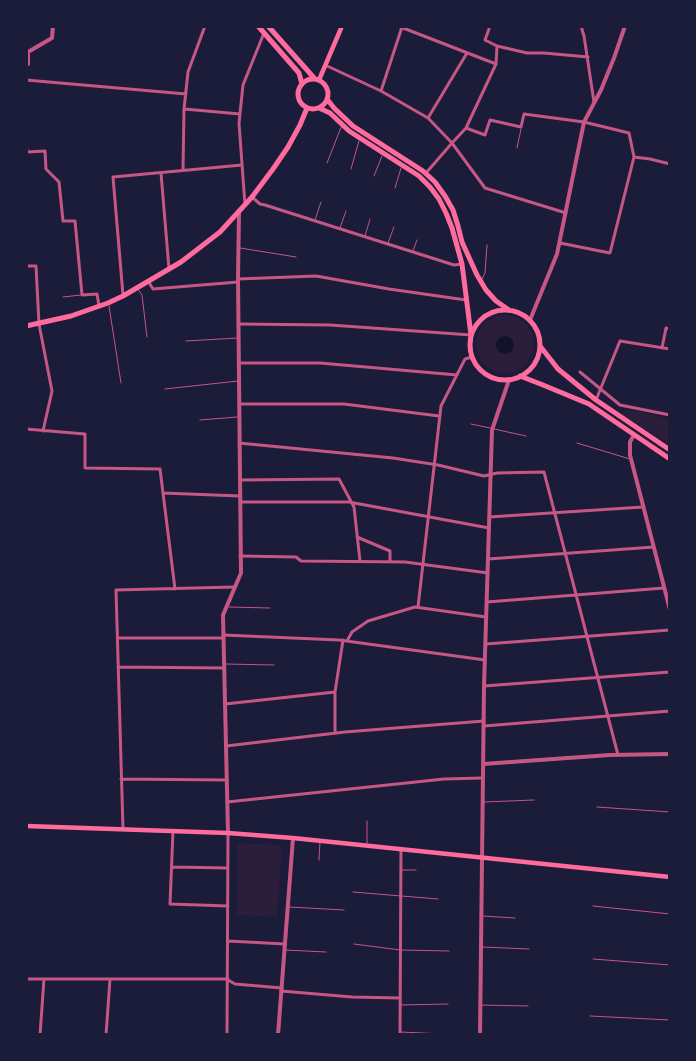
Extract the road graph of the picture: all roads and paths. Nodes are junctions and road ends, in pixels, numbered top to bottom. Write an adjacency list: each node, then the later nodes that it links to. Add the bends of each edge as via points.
1 (53, 26): 15 (street, via 52,38 28,52)
2 (205, 26): 22 (street, via 188,72)
3 (258, 26): 11 (main road)
4 (268, 26): 19 (main road)
5 (342, 26): 17 (main road)
6 (398, 26): 10 (street)
7 (490, 26): 12 (street, via 485,40)
8 (581, 26): 14 (street)
9 (624, 26): 24 (street)
10 (402, 27): 13 (street); 21 (street)
11 (264, 33): 20 (main road, via 299,73); 28 (street, via 243,85)
12 (497, 46): 14 (street, via 527,53); 16 (street)
13 (467, 53): 16 (street); 29 (street)
14 (588, 57): 24 (street)
15 (26, 64)
16 (496, 64): 33 (street)
17 (325, 65): 19 (main road); 21 (street)
18 (26, 80): 22 (street)
19 (317, 80): 20 (main road); 23 (main road, via 327,89)
20 (302, 84): 25 (main road, via 299,99)
21 (381, 90): 29 (street)
22 (186, 94): 27 (street)
23 (327, 99): 26 (main road); 47 (main road, via 353,126)
24 (594, 102): 30 (street)
25 (307, 108): 26 (main road); 50 (main road, via 288,147)
26 (319, 108): 31 (main road, via 330,113)
27 (184, 109): 28 (street); 45 (street)
28 (240, 114): 42 (street)
29 (428, 118): 36 (street)
30 (584, 122): 32 (street, via 524,114); 39 (street, via 629,133); 55 (street)
31 (342, 125): 34 (main road); 40 (lane)
32 (521, 127): 33 (street, via 490,120 485,136); 37 (lane)
33 (466, 128): 36 (street)
34 (360, 138): 38 (main road); 44 (lane)
35 (26, 140): 75 (street, via 27,152 45,152 46,169 60,182 63,221 75,221)
36 (452, 143): 47 (street); 55 (street, via 485,188)
37 (517, 148)
38 (383, 153): 43 (main road); 48 (lane)
39 (634, 157): 41 (street); 62 (street, via 610,253)
40 (327, 163)
41 (670, 164)
42 (242, 165): 45 (street); 52 (street)
43 (402, 165): 49 (lane); 68 (main road, via 419,176 439,199 452,228)
44 (351, 169)
45 (183, 170): 46 (street)
46 (161, 173): 70 (street); 76 (street, via 113,177)
47 (426, 173): 73 (main road, via 452,210 462,242)
48 (374, 176)
49 (395, 188)
50 (252, 197): 52 (main road); 57 (street, via 260,204)
51 (321, 202): 57 (lane)
52 (244, 205): 53 (main road)
53 (239, 211): 65 (street); 70 (main road, via 220,232)
54 (346, 211): 59 (lane)
55 (566, 213): 62 (street)
56 (370, 219): 60 (lane)
57 (314, 221): 59 (street)
58 (394, 227): 63 (lane)
59 (340, 229): 60 (street)
60 (364, 237): 63 (street)
61 (417, 240): 66 (lane)
62 (560, 243): 82 (street)
63 (388, 244): 66 (street)
64 (487, 245): 73 (lane, via 485,273)
65 (238, 248): 67 (lane); 72 (street)
66 (412, 252): 68 (street, via 454,265)
67 (296, 257)
68 (462, 264): 78 (main road)
69 (26, 266): 83 (street, via 36,266)
70 (169, 269): 71 (main road)
71 (148, 281): 72 (street, via 153,289); 74 (main road)
72 (238, 281): 78 (street, via 316,276); 84 (street)
73 (481, 281): 81 (main road, via 496,301)
74 (137, 288): 76 (main road); 88 (lane, via 142,296)
75 (82, 295): 77 (lane); 80 (street, via 97,294)
76 (123, 296): 79 (main road)
77 (63, 297)
78 (467, 300): 87 (main road)
79 (108, 303): 80 (main road); 101 (lane)
80 (99, 306): 83 (main road)
81 (509, 310): 82 (main road); 87 (main road, via 496,310 485,315)
82 (530, 320): 91 (main road, via 537,330)
83 (39, 324): 85 (main road); 115 (street, via 52,391)
84 (238, 324): 87 (street, via 330,325); 89 (street)
85 (26, 326)
86 (670, 329): 92 (street, via 666,328)
87 (471, 335): 94 (main road)
88 (147, 337)
89 (238, 338): 90 (lane); 95 (street)
90 (186, 341)
91 (540, 346): 98 (main road, via 533,366); 104 (main road, via 558,369)
92 (662, 348): 93 (street); 102 (street, via 620,341)
93 (670, 349)
94 (472, 357): 97 (street, via 465,359); 99 (main road, via 486,375)
95 (239, 363): 97 (street, via 320,363); 100 (street)
96 (580, 372): 102 (street)
97 (457, 375): 109 (street)
98 (520, 376): 99 (main road); 116 (main road, via 589,404)
99 (509, 380): 114 (street)
100 (239, 381): 103 (lane); 105 (street)
101 (120, 383)
102 (600, 389): 104 (street); 106 (street)
103 (165, 390)
104 (596, 400): 107 (main road)
105 (239, 404): 109 (street, via 344,404); 110 (street)
106 (620, 405): 107 (street); 108 (street)
107 (616, 414): 120 (main road)
108 (670, 415)
109 (439, 416): 123 (street)
110 (239, 417): 111 (lane); 118 (street)
111 (200, 420)
112 (472, 424): 114 (lane)
113 (26, 429): 115 (street)
114 (492, 429): 117 (lane); 124 (street)
115 (43, 431): 126 (street, via 85,434 85,468 160,469)
116 (634, 435): 121 (street, via 630,442); 122 (main road)
117 (526, 436)
118 (240, 443): 123 (street); 125 (street)
119 (577, 444): 121 (lane)
120 (670, 450)
121 (631, 459): 130 (street)
122 (670, 459)
123 (434, 465): 124 (street, via 484,476); 132 (street)
124 (490, 474): 131 (street, via 544,472); 133 (street)
125 (240, 480): 127 (street); 129 (street, via 339,479)
126 (163, 493): 127 (street); 146 (street)
127 (240, 496): 128 (street)
128 (240, 502): 129 (street); 138 (street)
129 (352, 503): 132 (street); 135 (street)
130 (643, 507): 131 (street); 136 (street)
131 (555, 513): 133 (street); 137 (street)
132 (428, 517): 134 (street); 142 (street)
133 (489, 517): 134 (street)
134 (489, 528): 139 (street)
135 (357, 537): 140 (street); 141 (street, via 390,551)
136 (654, 547): 137 (street); 145 (street)
137 (566, 554): 139 (street); 147 (street)
138 (240, 556): 140 (street); 144 (street, via 241,573)
139 (488, 559): 143 (street)
140 (360, 562): 141 (street)
141 (390, 562): 142 (street)
142 (423, 564): 143 (street); 150 (street)
143 (488, 573): 148 (street)
144 (234, 587): 146 (street); 149 (street)
145 (664, 588): 147 (street); 152 (street)
146 (174, 589): 157 (street, via 116,590)
147 (576, 595): 148 (street); 155 (street)
148 (487, 602): 153 (street)
149 (226, 607): 151 (lane); 156 (street)
150 (418, 607): 153 (street); 158 (street, via 368,621)
151 (270, 608)
152 (670, 610)
153 (486, 616): 159 (street)
154 (670, 630): 155 (street)
155 (587, 636): 159 (street); 165 (street)
156 (223, 637): 157 (street); 158 (street); 162 (street)
157 (118, 638): 163 (street)
158 (345, 640): 160 (street); 167 (street)
159 (486, 644): 160 (street)
160 (485, 660): 166 (street)
161 (274, 665): 162 (lane)
162 (224, 666): 163 (street); 168 (street)
163 (118, 667): 178 (street)
164 (670, 672): 165 (street)
165 (598, 677): 166 (street); 170 (street)
166 (484, 686): 171 (street)
167 (335, 692): 168 (street); 172 (street)
168 (225, 704): 173 (street)
169 (670, 711): 170 (street)
170 (608, 716): 171 (street); 175 (street)
171 (484, 723): 172 (street); 176 (street)
172 (335, 733): 173 (street)
173 (226, 746): 179 (street)
174 (670, 754): 175 (street)
175 (618, 755): 176 (street)
176 (484, 764): 177 (street)
177 (483, 778): 181 (street, via 444,779); 182 (street)
178 (121, 780): 179 (street); 187 (street)
179 (227, 780): 181 (street)
180 (534, 800): 182 (lane)
181 (227, 802): 189 (street)
182 (483, 802): 194 (street)
183 (597, 807): 184 (lane)
184 (670, 812)
185 (367, 821): 192 (lane)
186 (26, 826): 187 (main road)
187 (122, 830): 188 (main road)
188 (173, 831): 189 (main road); 196 (street)
189 (228, 833): 190 (main road); 197 (street)
190 (293, 838): 191 (main road); 206 (street)
191 (320, 841): 192 (main road); 195 (lane)
192 (367, 846): 193 (main road)
193 (401, 849): 194 (main road); 198 (street)
194 (482, 857): 200 (main road); 209 (street)
195 (319, 860)
196 (172, 867): 197 (street); 204 (street, via 170,904)
197 (228, 868): 204 (street)
198 (401, 870): 199 (lane); 202 (street)
199 (416, 870)
200 (670, 877)
201 (353, 892): 202 (lane)
202 (401, 897): 203 (lane); 217 (street)
203 (438, 899)
204 (228, 906): 211 (street)
205 (593, 906): 208 (lane)
206 (288, 907): 207 (lane); 212 (street)
207 (344, 910)
208 (670, 914)
209 (482, 916): 210 (lane); 214 (street)
210 (515, 918)
211 (228, 941): 212 (street); 225 (street)
212 (285, 944): 216 (street)
213 (354, 944): 217 (lane)
214 (481, 947): 215 (lane); 230 (street)
215 (529, 949)
216 (285, 950): 219 (lane); 226 (street)
217 (400, 950): 218 (lane); 227 (street)
218 (449, 951)
219 (326, 952)
220 (593, 959): 221 (lane)
221 (670, 966)
222 (26, 979): 223 (street)
223 (44, 979): 224 (street); 237 (street)
224 (110, 979): 225 (street); 238 (street)
225 (228, 980): 226 (street, via 235,984); 239 (street)
226 (282, 989): 227 (street, via 352,998); 235 (street)
227 (400, 998): 229 (street)
228 (448, 1004): 229 (lane)
229 (400, 1005): 234 (street)
230 (480, 1005): 231 (lane); 241 (street)
231 (528, 1006)
232 (590, 1016): 233 (lane)
233 (670, 1020)
234 (400, 1033): 236 (lane)
235 (278, 1034): 240 (lane)
236 (443, 1034)
237 (40, 1035)
238 (106, 1035)
239 (227, 1035)
240 (284, 1035)
241 (480, 1035)

